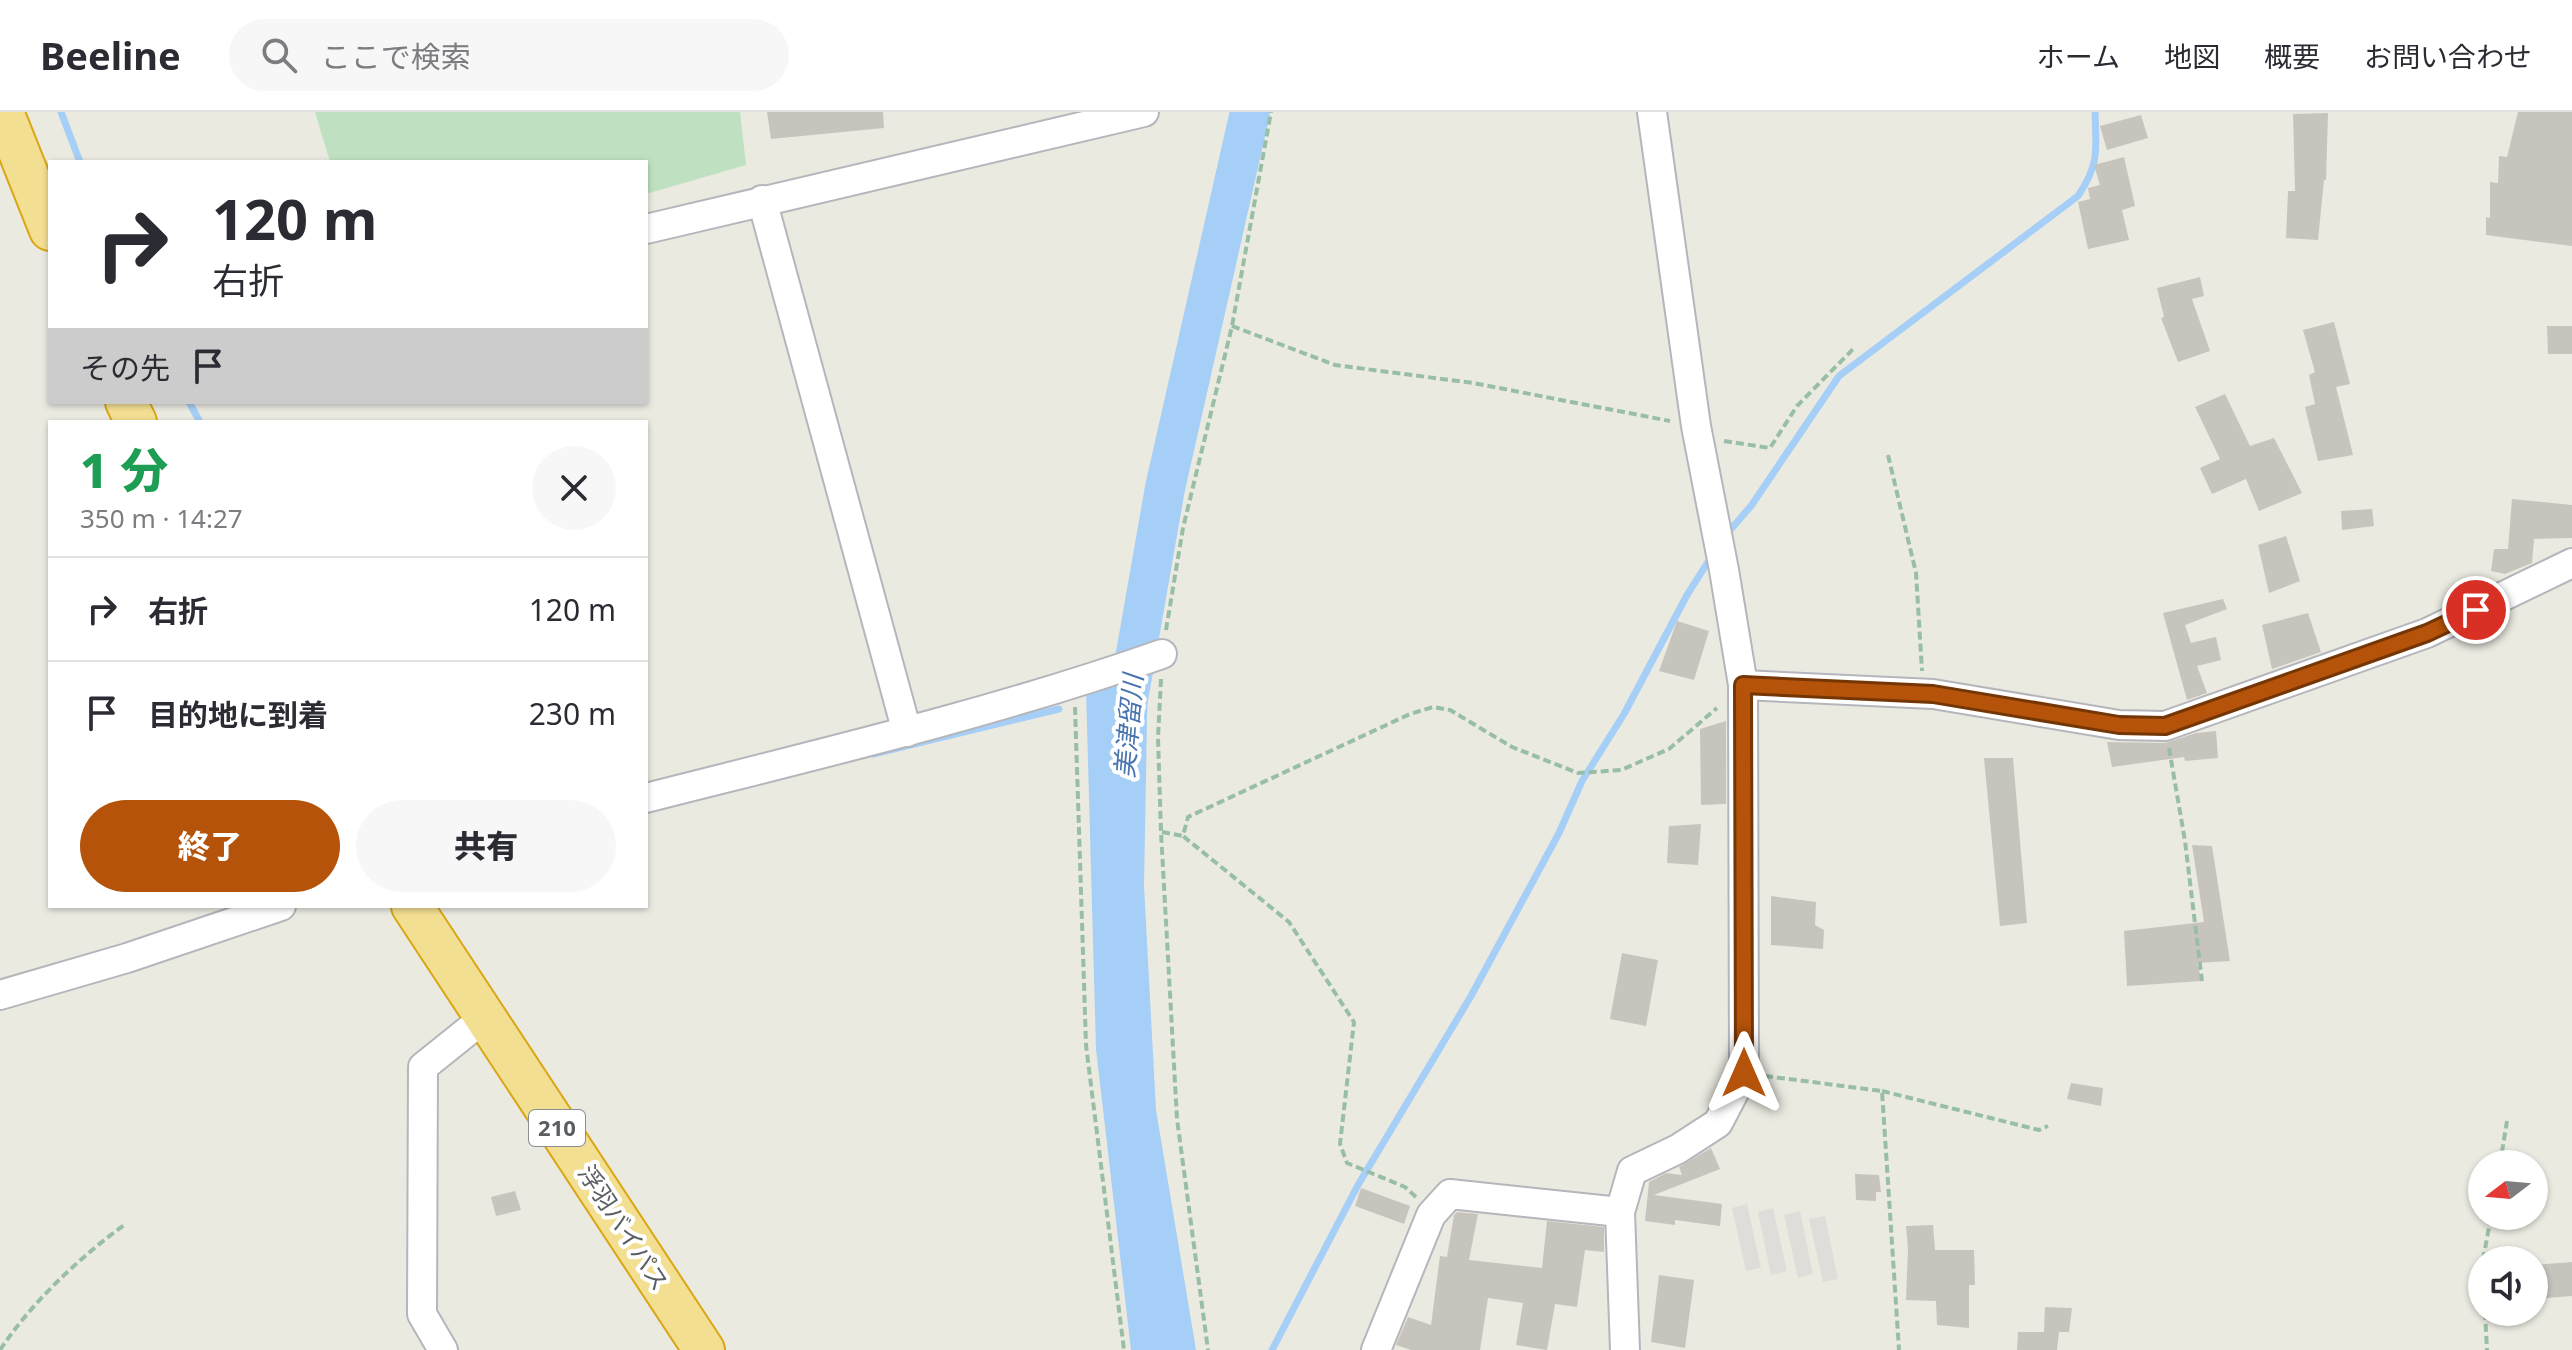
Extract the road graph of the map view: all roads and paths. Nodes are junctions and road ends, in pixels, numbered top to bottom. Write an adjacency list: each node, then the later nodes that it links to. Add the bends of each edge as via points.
1 (3, 112): 7 (highway)
2 (1144, 112): 5 (street)
3 (1271, 112): 9 (path)
4 (1652, 112): 11 (street)
5 (1084, 119): 6 (street)
6 (762, 200): 8 (street); 19 (street)
7 (48, 225)
8 (648, 228)
9 (1232, 326): 11 (path, via 1335,365 1473,383); 14 (path, via 1183,528)
10 (1855, 347): 11 (path, via 1797,406 1770,448)
11 (1697, 432): 16 (street)
12 (1888, 455): 17 (path, via 1916,573)
13 (2572, 563): 18 (street, via 2427,633)
14 (1162, 654): 15 (street); 21 (path)
15 (1074, 685): 19 (street); 40 (path, via 1086,1045)
16 (1743, 685): 17 (street); 22 (path, via 1669,749 1621,770 1578,773 1512,747 1450,710 1433,707 1188,817); 28 (street)
17 (1923, 694): 18 (street, via 2119,725)
18 (2165, 726): 25 (path)
19 (907, 732): 20 (street)
20 (648, 797)
21 (1161, 832): 22 (path); 41 (path, via 1177,1119)
22 (1183, 836): 34 (path, via 1289,922 1354,1022 1340,1144 1347,1163 1405,1187)
23 (275, 908): 26 (street)
24 (413, 908): 27 (highway, 浮羽バイパス / 210)
25 (2202, 981)
26 (0, 995)
27 (484, 1018): 38 (street, via 423,1067 422,1314); 39 (highway, 浮羽バイパス / 210)
28 (1744, 1073): 29 (path); 33 (street, via 1718,1123 1632,1171)
29 (1882, 1091): 31 (path, via 2039,1130); 44 (path)
30 (2507, 1121): 32 (path)
31 (2048, 1126)
32 (2502, 1150)
33 (1620, 1212): 34 (street, via 1450,1194); 43 (street)
34 (1433, 1214): 42 (street)
35 (124, 1225): 37 (path, via 45,1294)
36 (2486, 1326): 45 (path)
37 (0, 1350)
38 (443, 1350)
39 (704, 1350)
40 (1124, 1350)
41 (1208, 1350)
42 (1376, 1350)
43 (1625, 1350)
44 (1899, 1350)
45 (2487, 1350)

